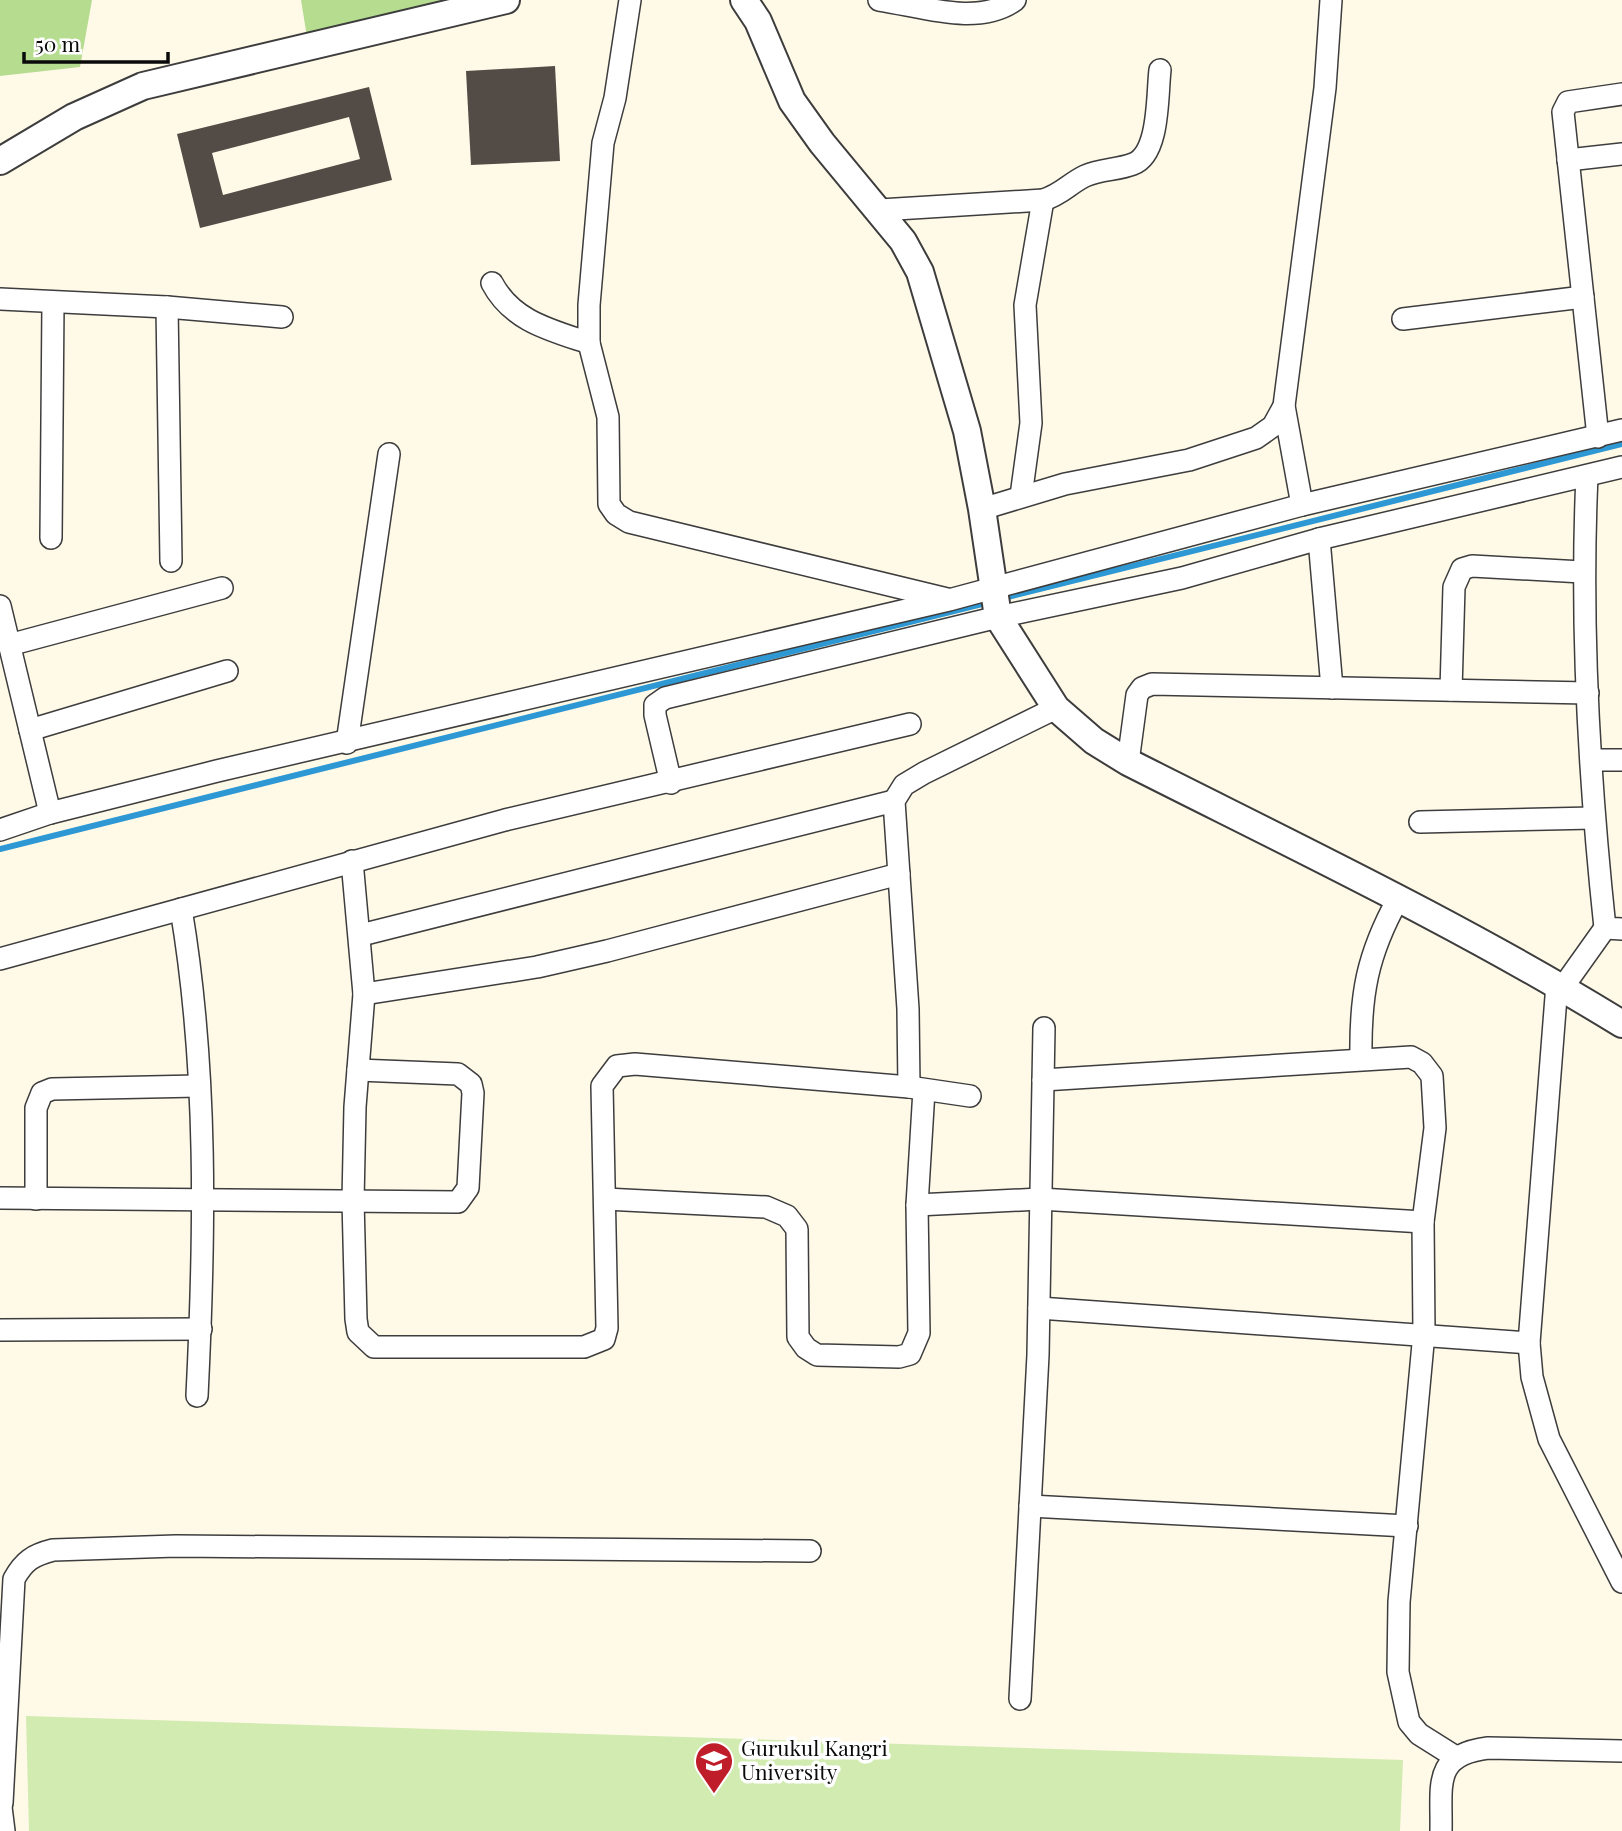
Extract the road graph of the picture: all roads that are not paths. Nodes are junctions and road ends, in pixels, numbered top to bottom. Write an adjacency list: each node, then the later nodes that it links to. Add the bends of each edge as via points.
1 (506, 0): 11 (street, via 143,86 74,117)
2 (630, 0): 21 (street, via 603,143)
3 (744, 0): 13 (street, via 792,100)
4 (879, 0): 5 (street, via 974,14 998,10)
5 (1015, 0)
6 (1331, 0): 22 (street, via 1325,88)
7 (1160, 70): 12 (street, via 1153,140 1142,159 1087,175)
8 (1622, 94): 10 (street, via 1568,103 1563,112)
9 (1622, 154): 10 (street)
10 (1568, 160): 15 (street)
11 (0, 161)
12 (1043, 200): 13 (street); 28 (street, via 1025,305 1031,423)
13 (880, 211): 30 (street, via 920,272 967,431)
14 (492, 283): 21 (street, via 501,301 527,320)
15 (1583, 297): 20 (street); 24 (street)
16 (0, 299): 17 (street)
17 (53, 303): 18 (street); 31 (street)
18 (167, 307): 19 (street); 33 (street)
19 (282, 317)
20 (1403, 319)
21 (589, 343): 36 (street, via 608,417 608,504 616,514 629,522)
22 (1284, 406): 28 (street, via 1273,426 1256,438 1189,460); 29 (street)
23 (1622, 430): 24 (street)
24 (1598, 437): 29 (street)
25 (389, 454): 47 (street)
26 (1622, 467): 27 (street)
27 (1587, 476): 32 (street); 34 (street)
28 (1021, 496): 30 (street)
29 (1302, 505): 37 (street)
30 (982, 509): 37 (street)
31 (51, 538)
32 (1320, 540): 37 (street, via 1182,578); 41 (street)
33 (172, 561)
34 (1582, 572): 42 (street, via 1462,569 1454,587); 43 (street)
35 (222, 588): 39 (street)
36 (949, 600): 37 (street); 47 (street)
37 (995, 602): 44 (street); 51 (street, via 665,698 655,705 655,715)
38 (0, 606): 39 (street)
39 (9, 645): 46 (street)
40 (227, 671): 46 (street)
41 (1332, 688): 42 (street); 50 (street, via 1152,684 1138,695)
42 (1451, 690): 43 (street)
43 (1588, 693): 48 (street)
44 (1056, 708): 50 (street, via 1094,741); 52 (street, via 923,773 904,785)
45 (910, 724): 51 (street)
46 (30, 730): 53 (street)
47 (347, 743): 53 (street)
48 (1591, 760): 49 (street); 54 (street)
49 (1622, 760)
50 (1128, 762): 59 (street)
51 (671, 783): 57 (street)
52 (894, 801): 58 (street); 62 (street)
53 (50, 813): 56 (street)
54 (1593, 818): 55 (street); 61 (street)
55 (1420, 822)
56 (0, 830)
57 (352, 861): 60 (street); 62 (street)
58 (899, 874): 65 (street, via 584,956); 72 (street)
59 (1398, 899): 64 (street); 68 (street, via 1367,967)
60 (181, 909): 63 (street); 71 (street, via 193,981)
61 (1613, 928): 64 (street)
62 (361, 935): 65 (street)
63 (0, 959)
64 (1560, 985): 66 (street); 86 (street)
65 (364, 993): 69 (street)
66 (1622, 1024)
67 (1044, 1028): 70 (street)
68 (1361, 1058): 70 (street); 81 (street, via 1410,1057 1422,1062 1432,1076 1435,1128)
69 (358, 1070): 78 (street); 78 (street, via 458,1074 471,1084 474,1093 465,1196 448,1203)
70 (1043, 1080): 77 (street)
71 (198, 1086): 75 (street, via 52,1089 42,1093 36,1108); 79 (street)
72 (916, 1088): 73 (street); 76 (street, via 617,1066 602,1086); 80 (street)
73 (970, 1096)
74 (0, 1198): 75 (street)
75 (36, 1199): 79 (street)
76 (606, 1199): 78 (street, via 607,1328 604,1339 584,1347 374,1346 365,1342 356,1320); 80 (street, via 766,1207 787,1216 797,1229 799,1244 798,1336 817,1355 844,1356 899,1357 910,1354 917,1344)
77 (1040, 1199): 80 (street); 81 (street); 82 (street)
78 (353, 1200): 79 (street)
79 (202, 1201): 83 (street)
80 (917, 1205)
81 (1423, 1222): 85 (street)
82 (1039, 1308): 85 (street); 88 (street)
83 (201, 1329): 84 (street); 87 (street)
84 (0, 1330)
85 (1424, 1333): 86 (street); 89 (street)
86 (1529, 1343): 91 (street, via 1532,1377 1549,1439)
87 (197, 1396)
88 (1030, 1506): 89 (street); 92 (street)
89 (1406, 1526): 94 (street, via 1398,1644 1404,1706 1419,1734)
90 (810, 1551): 95 (street, via 176,1546 36,1554 22,1564 14,1579)
91 (1622, 1582)
92 (1020, 1699)
93 (1622, 1751): 94 (street, via 1488,1748)
94 (1454, 1756): 97 (street, via 1445,1767)
95 (1, 1801): 96 (street)
96 (4, 1831)
97 (1441, 1831)

